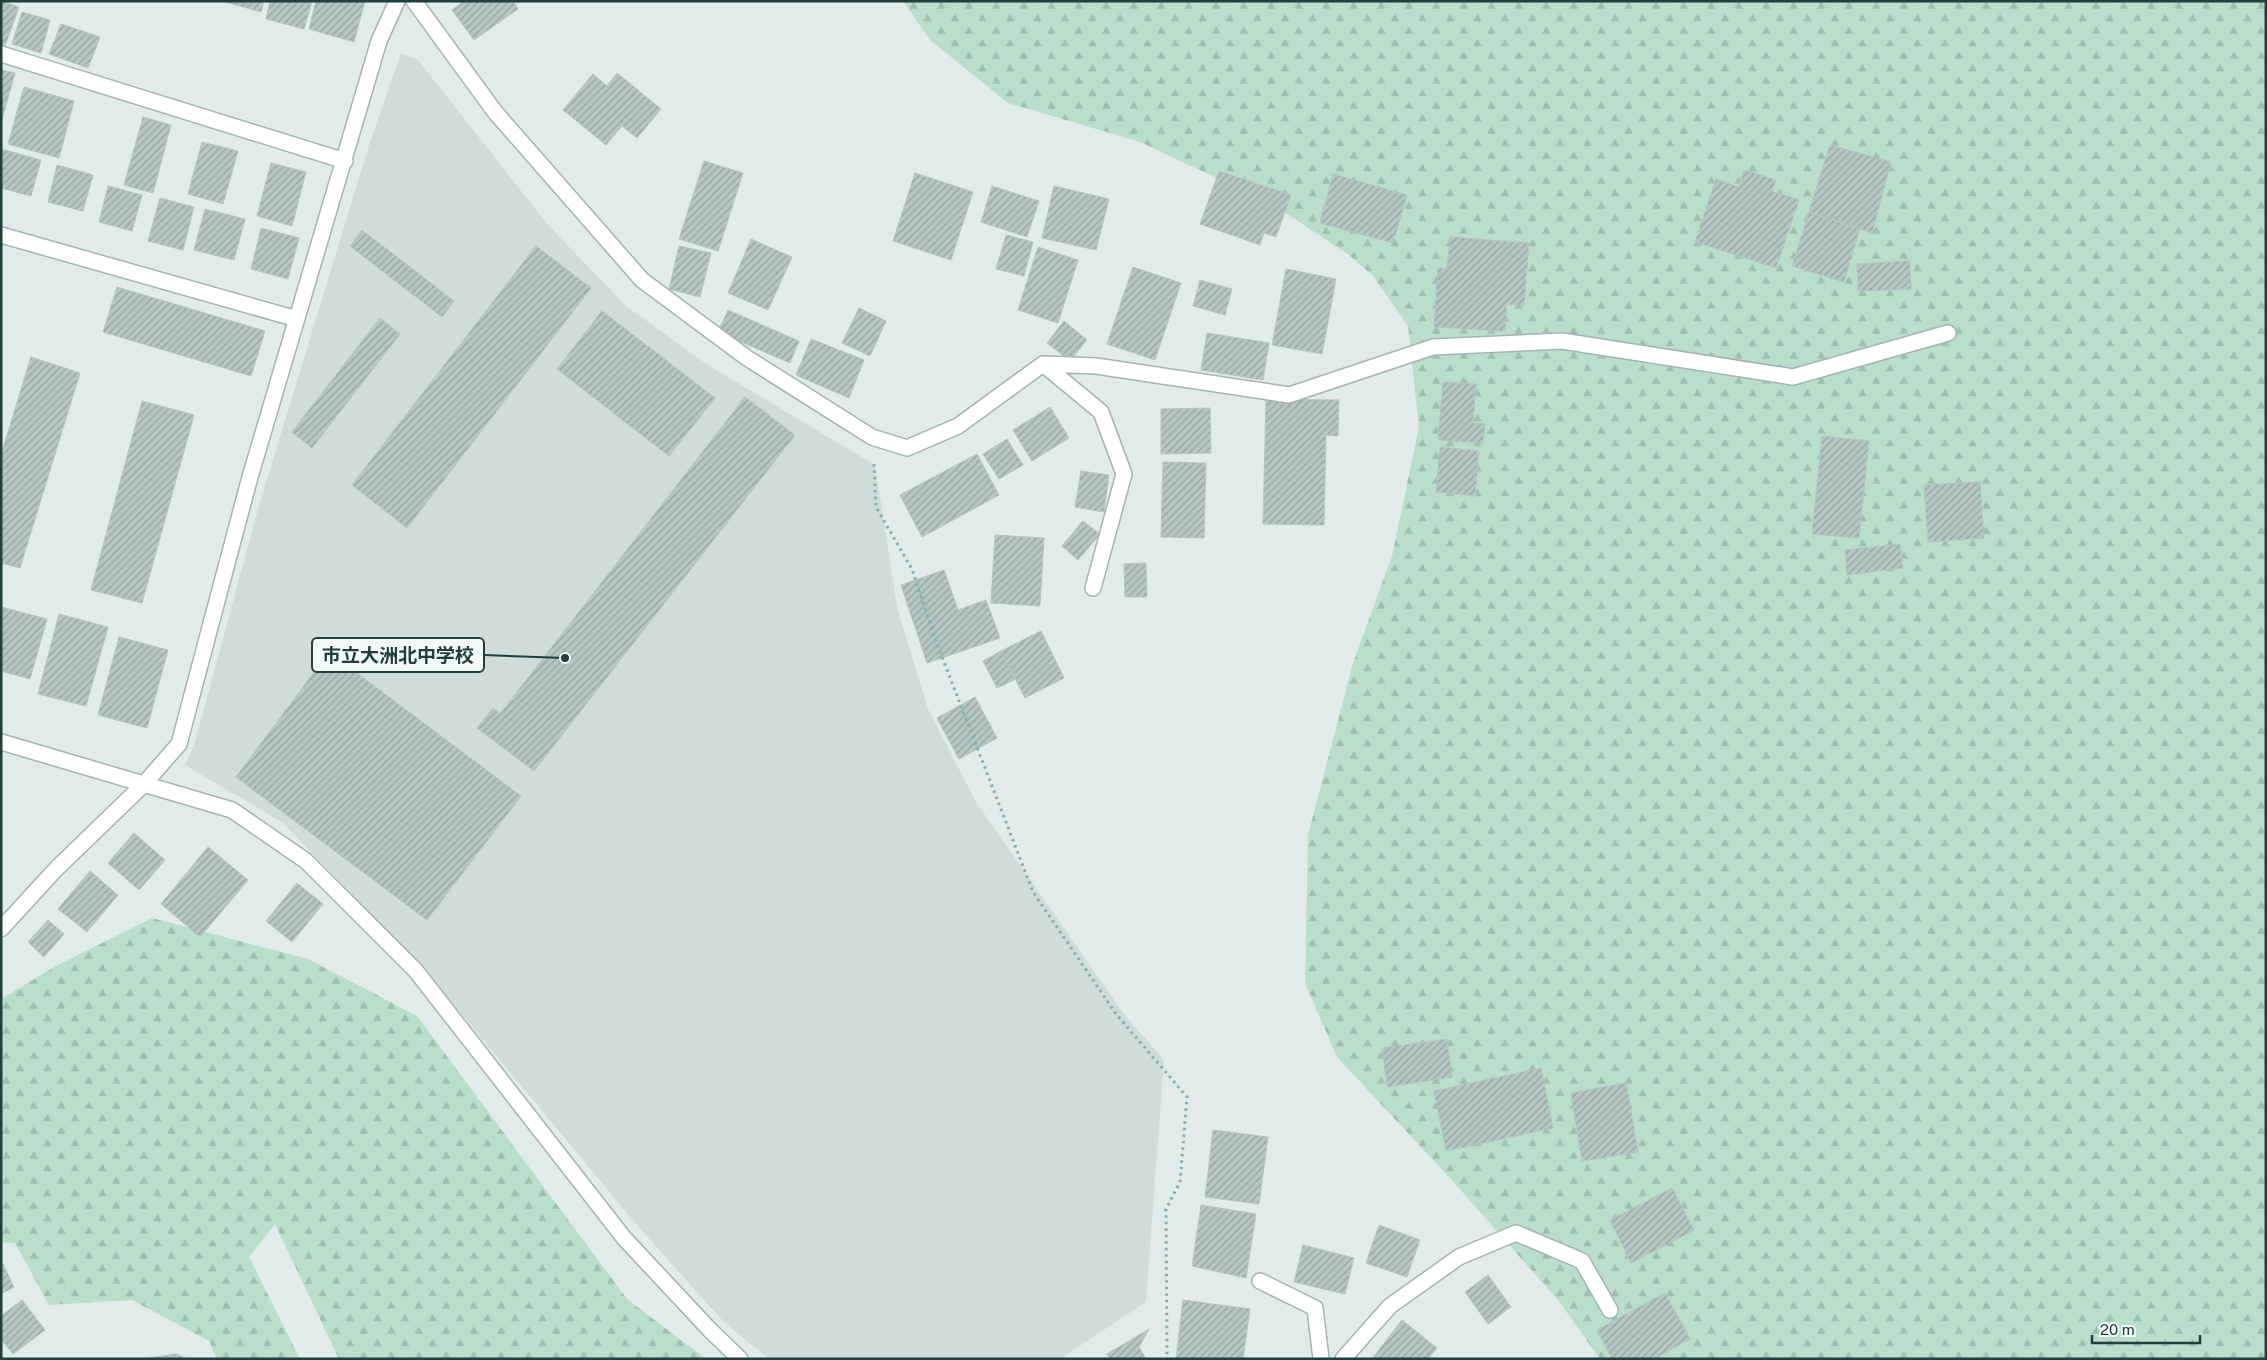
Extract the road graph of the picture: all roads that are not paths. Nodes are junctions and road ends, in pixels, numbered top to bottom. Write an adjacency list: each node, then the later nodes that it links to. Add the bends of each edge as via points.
1 (397, 1): 4 (street, via 379,41)
2 (414, 1): 8 (street, via 495,112 642,280 747,358 872,437 907,448 958,426)
3 (1, 54): 4 (street)
4 (345, 161): 6 (street)
5 (1, 235): 6 (street)
6 (297, 319): 11 (street, via 250,477 179,744)
7 (1948, 333): 8 (street, via 1793,377 1562,342 1433,347 1289,395 1096,366)
8 (1043, 364): 9 (street, via 1101,412 1124,474)
9 (1093, 588)
10 (1, 742): 11 (street)
11 (144, 784): 12 (street, via 56,869); 15 (street, via 232,810 306,862 416,972 624,1238)
12 (1, 929)
13 (1260, 1282): 16 (street, via 1315,1308)
14 (1610, 1310): 17 (street, via 1582,1261 1516,1233 1459,1258 1390,1306)
15 (740, 1359)
16 (1321, 1359)
17 (1343, 1359)

